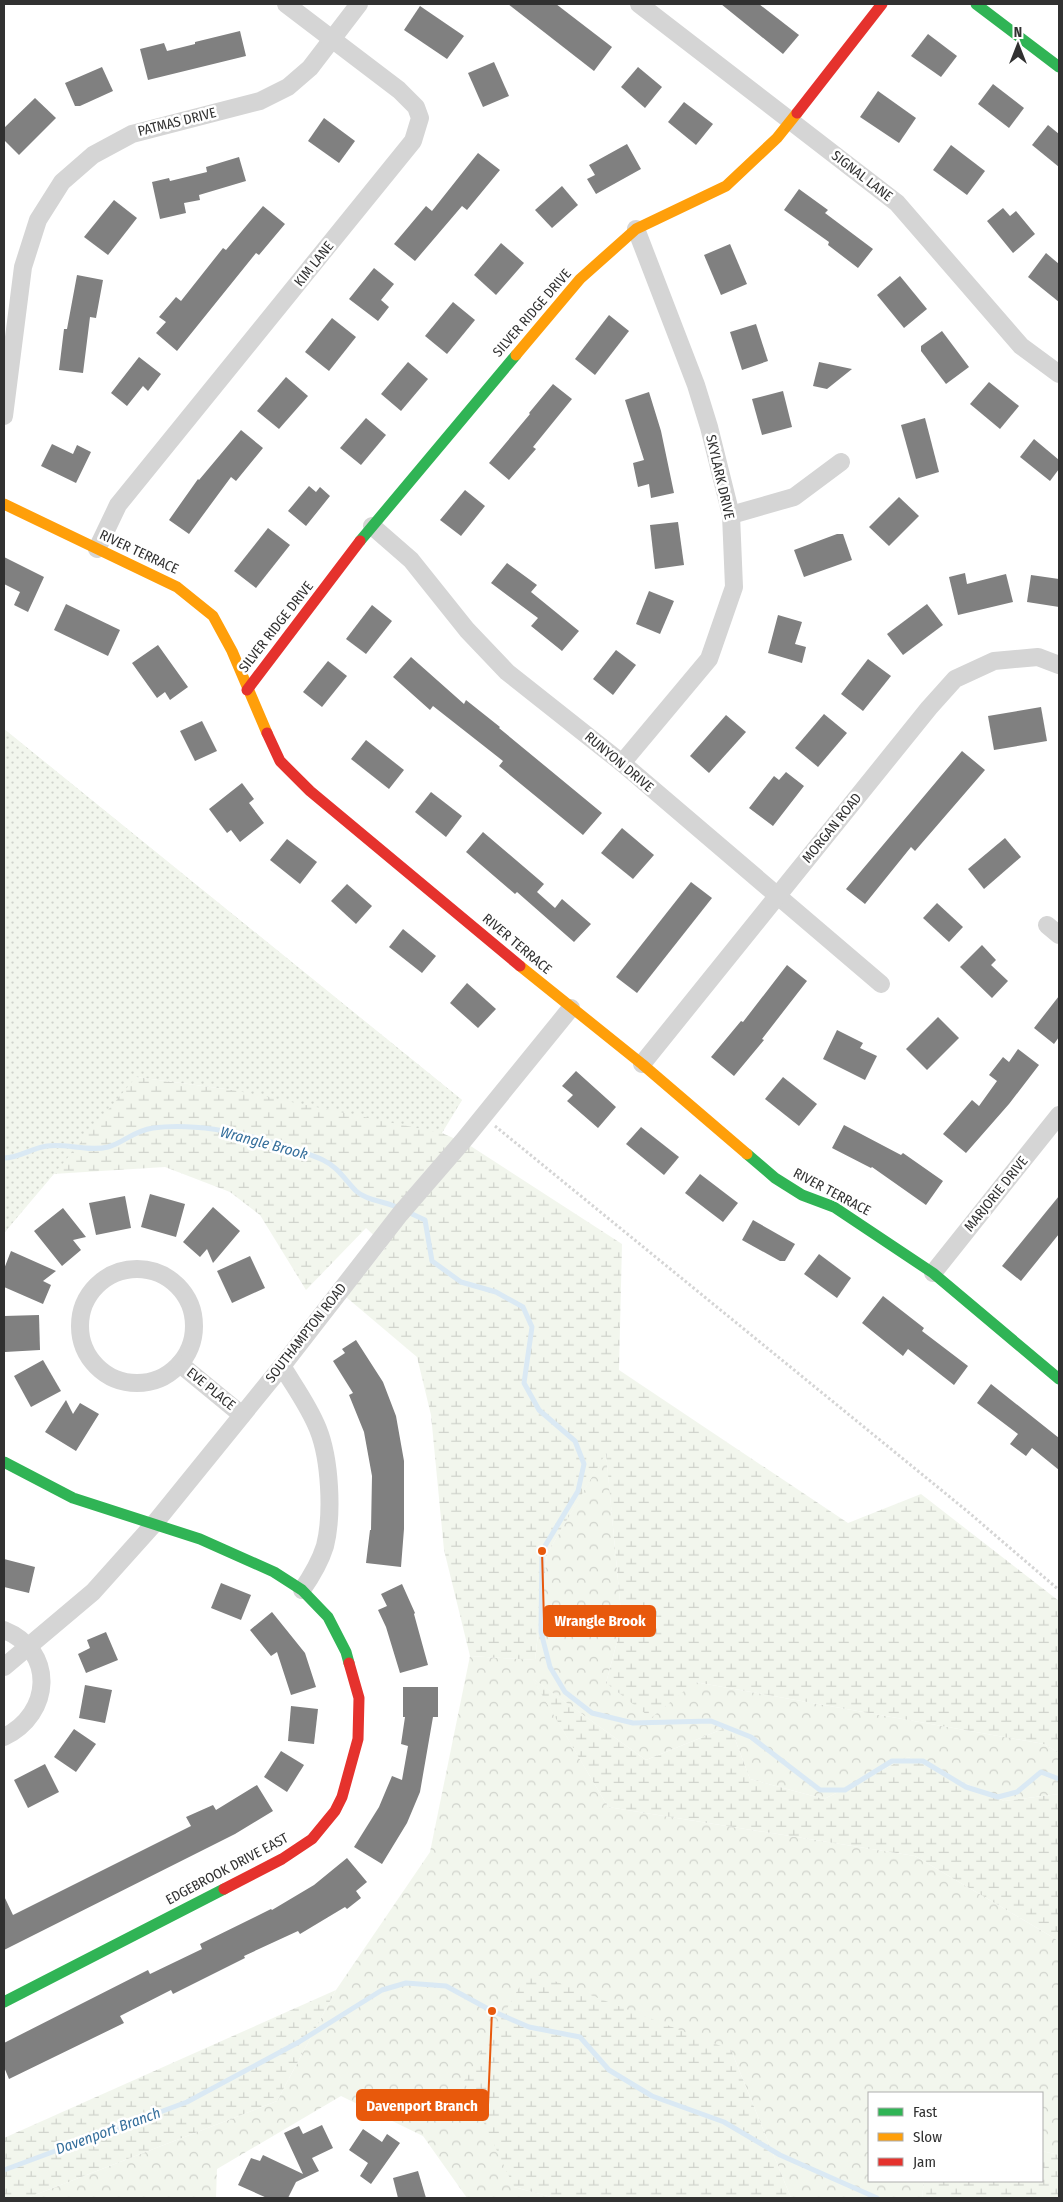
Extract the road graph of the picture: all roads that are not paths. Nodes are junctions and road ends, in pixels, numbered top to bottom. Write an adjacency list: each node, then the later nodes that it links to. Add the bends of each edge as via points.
1 (286, 4): 6 (street, KIM LANE)
2 (360, 4): 6 (street, PATMAS DRIVE)
3 (639, 4): 8 (street, SIGNAL LANE)
4 (882, 4): 8 (street, SILVER RIDGE DRIVE)
5 (976, 4): 7 (street)
6 (332, 39): 11 (street, PATMAS DRIVE, via 310,68 288,88 260,101 132,134 93,155 62,182 38,220 22,267); 16 (street, KIM LANE, via 399,90 416,107 420,118 413,141 118,505)
7 (1059, 68)
8 (790, 120): 9 (street, SILVER RIDGE DRIVE, via 777,138 726,186); 10 (street, SIGNAL LANE, via 897,203 1021,346)
9 (636, 228): 14 (street, SKYLARK DRIVE, via 696,385); 15 (street, SILVER RIDGE DRIVE, via 580,279)
10 (1059, 374)
11 (4, 416)
12 (841, 462): 14 (street, via 794,497)
13 (4, 504): 16 (street, RIVER TERRACE)
14 (731, 515): 19 (street, SKYLARK DRIVE, via 734,587 709,659)
15 (372, 526): 18 (street, SILVER RIDGE DRIVE); 19 (street, RUNYON DRIVE, via 411,560 467,630 508,672)
16 (97, 549): 18 (street, RIVER TERRACE, via 177,587 212,616 232,651)
17 (1059, 665): 20 (street, MORGAN ROAD, via 1038,657 994,661 955,679)
18 (246, 690): 22 (street, RIVER TERRACE, via 280,762 310,791)
19 (622, 763): 20 (street, RUNYON DRIVE)
20 (778, 895): 21 (street, RUNYON DRIVE); 23 (street, MORGAN ROAD)
21 (882, 984)
22 (571, 1008): 23 (street, RIVER TERRACE); 27 (street, SOUTHAMPTON ROAD, via 400,1214)
23 (642, 1064): 25 (street, RIVER TERRACE, via 775,1178 802,1195 834,1207)
24 (1059, 1115): 25 (street, MARJORIE DRIVE)
25 (933, 1274): 28 (street, RIVER TERRACE)
26 (180, 1364): 26 (street, EVE PLACE, via 150,1382 115,1379 100,1370 82,1341 80,1324 83,1306 91,1291 105,1278 121,1271 140,1269 158,1273 174,1282 186,1296 193,1313 194,1331 190,1348); 29 (street, EVE PLACE)
27 (282, 1366): 29 (street, SOUTHAMPTON ROAD); 32 (street, via 307,1406 326,1455 328,1526 325,1546 316,1570)
28 (1059, 1379)
29 (242, 1415): 31 (street, SOUTHAMPTON ROAD)
30 (4, 1462): 31 (street, EDGEBROOK DRIVE EAST, via 74,1498)
31 (154, 1524): 32 (street, EDGEBROOK DRIVE EAST, via 200,1538 274,1572); 34 (street, SOUTHAMPTON ROAD, via 93,1592)
32 (302, 1590): 37 (street, EDGEBROOK DRIVE EAST, via 328,1617 346,1652 359,1698 358,1739 335,1812 312,1839 282,1860)
33 (4, 1630): 34 (street)
34 (29, 1647): 35 (street, SOUTHAMPTON ROAD); 36 (street, via 38,1662 42,1680 40,1698 32,1715 20,1728)
35 (4, 1667)
36 (4, 1737)
37 (4, 2002)

